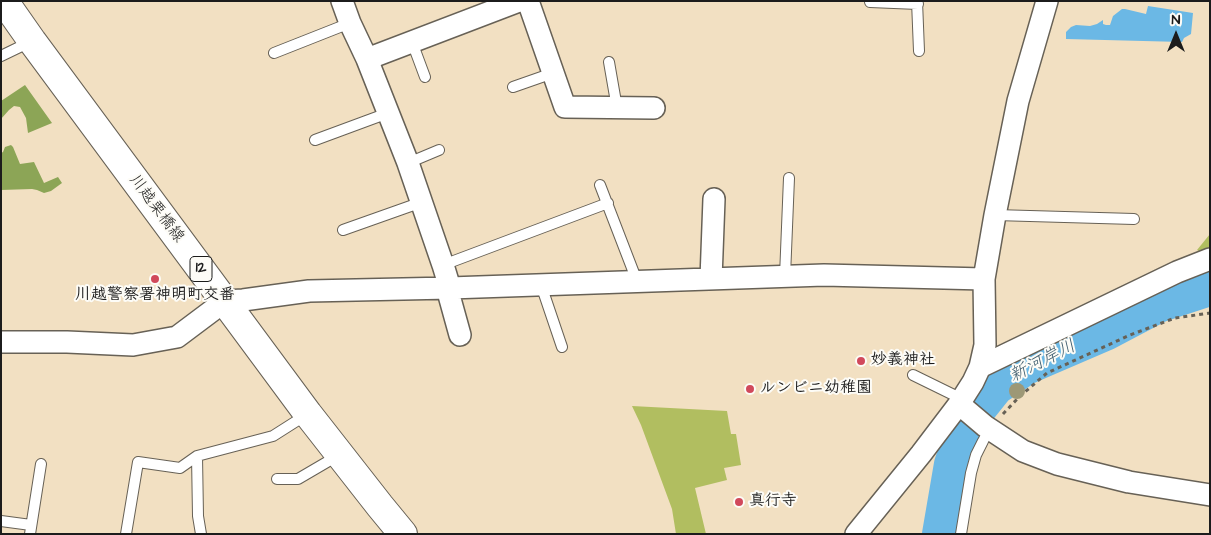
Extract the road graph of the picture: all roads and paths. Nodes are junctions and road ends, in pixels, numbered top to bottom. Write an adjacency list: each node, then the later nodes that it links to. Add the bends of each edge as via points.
1 (4, 1): 9 (main road, 川越栗橋線 / 12)
2 (342, 1): 8 (street)
3 (519, 1): 10 (street)
4 (528, 1): 16 (street)
5 (1047, 1): 30 (street, via 1018,100)
6 (870, 2): 7 (lane)
7 (918, 3): 11 (lane)
8 (350, 23): 12 (lane); 14 (street)
9 (32, 41): 13 (lane); 41 (main road, 川越栗橋線 / 12)
10 (412, 42): 14 (street); 17 (lane)
11 (919, 51)
12 (274, 53)
13 (1, 56)
14 (367, 59): 21 (street)
15 (609, 62): 19 (lane)
16 (553, 73): 18 (lane); 19 (street, via 565,107)
17 (425, 77)
18 (513, 87)
19 (617, 108): 20 (street)
20 (654, 108)
21 (388, 114): 22 (lane); 24 (street)
22 (315, 140)
23 (439, 150): 24 (lane)
24 (408, 163): 28 (street)
25 (789, 178): 35 (lane)
26 (600, 186): 29 (lane)
27 (714, 199): 36 (street)
28 (422, 202): 32 (lane); 34 (street)
29 (608, 204): 34 (lane); 38 (lane)
30 (995, 215): 31 (lane); 37 (street)
31 (1134, 219)
32 (343, 230)
33 (1210, 259): 46 (street)
34 (443, 265): 40 (street)
35 (785, 276): 36 (street); 37 (street)
36 (711, 279): 38 (street)
37 (984, 279): 46 (street, via 985,345)
38 (637, 281): 39 (street)
39 (542, 285): 40 (street); 45 (lane)
40 (448, 288): 41 (street, via 309,291); 43 (street)
41 (224, 301): 44 (street, via 177,337 133,345); 49 (main road, 川越栗橋線 / 12)
42 (1210, 313): 50 (path, via 1175,318 1047,373)
43 (460, 335)
44 (1, 342)
45 (562, 347)
46 (980, 367): 48 (street)
47 (913, 375): 48 (lane)
48 (963, 404): 50 (street); 61 (street)
49 (308, 414): 51 (main road, 川越栗橋線 / 12); 52 (lane, via 273,436)
50 (988, 427): 55 (street, via 1023,451 1057,464 1129,482); 62 (lane, via 976,455)
51 (339, 455): 54 (lane, via 298,479); 60 (main road, 川越栗橋線 / 12)
52 (197, 456): 58 (lane, via 180,468 138,462); 59 (lane)
53 (41, 464): 57 (lane)
54 (277, 479)
55 (1210, 495)
56 (1, 521): 57 (lane)
57 (31, 530)
58 (126, 534)
59 (201, 534)
60 (403, 534)
61 (856, 534)
62 (961, 534)

